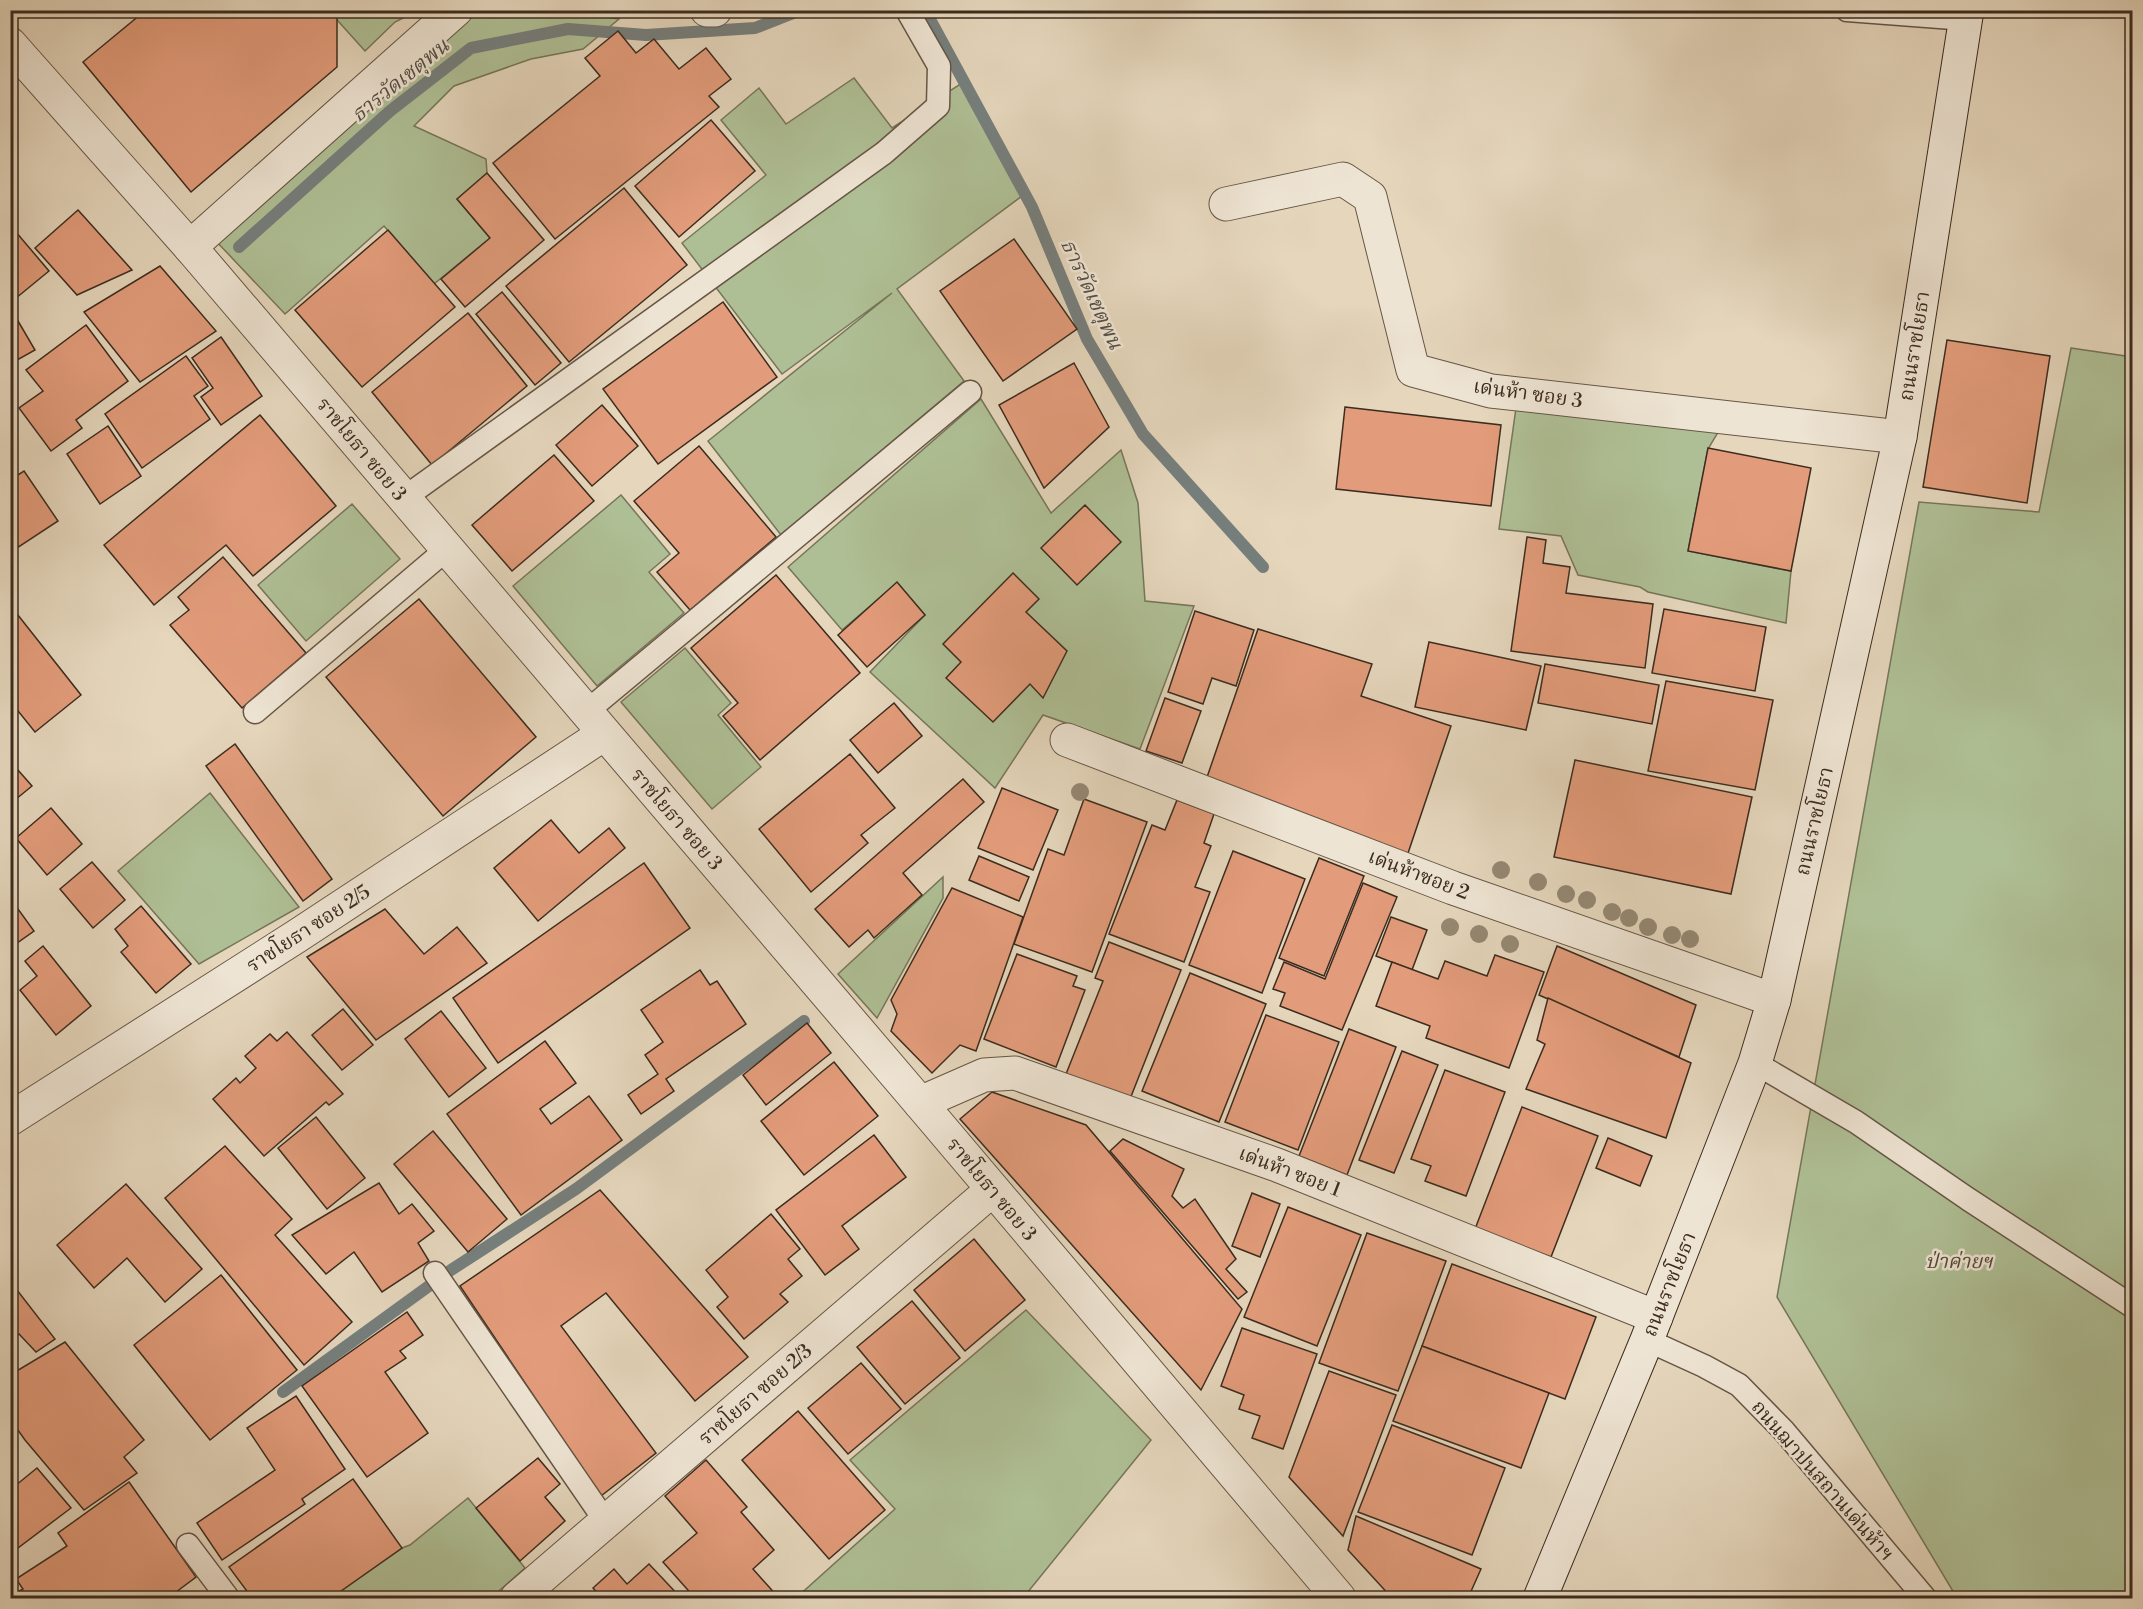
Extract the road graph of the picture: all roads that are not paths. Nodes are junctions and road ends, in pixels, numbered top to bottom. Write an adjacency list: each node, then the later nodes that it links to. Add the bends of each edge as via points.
1 (456, 10): 9 (street)
2 (707, 10): 3 (street)
3 (715, 10)
4 (907, 10): 12 (lane, via 939,66 938,106 884,153)
5 (1846, 10): 6 (lane)
6 (1966, 15): 11 (street, ถนนราชโยธา)
7 (10, 44): 9 (street, ราชโยธา ซอย 3)
8 (1226, 204): 11 (street, เด่นห้า ซอย 3, via 1343,179 1370,197 1413,370 1491,391)
9 (190, 247): 12 (street, ราชโยธา ซอย 3)
10 (970, 392): 15 (lane)
11 (1900, 437): 17 (street, ถนนราชโยธา)
12 (404, 498): 13 (street, ราชโยธา ซอย 3)
13 (447, 549): 14 (lane); 15 (street, ราชโยธา ซอย 3)
14 (255, 712)
15 (595, 723): 19 (street, ราชโยธา ซอย 3); 20 (street, ราชโยธา ซอย 2/5, via 297,936)
16 (1067, 740): 17 (street, เด่นห้าซอย 2, via 1453,888)
17 (1774, 1000): 18 (street, ถนนราชโยธา)
18 (1755, 1063): 23 (lane, via 1856,1122); 24 (street, ถนนราชโยธา)
19 (920, 1103): 21 (street, ราชโยธา ซอย 3); 24 (street, เด่นห้า ซอย 1, via 984,1074 1015,1073 1277,1165)
20 (10, 1119)
21 (992, 1190): 25 (street, ราชโยธา ซอย 2/3); 29 (street, ราชโยธา ซอย 3)
22 (435, 1273): 25 (lane)
23 (2133, 1306)
24 (1651, 1329): 30 (street, ถนนราชโยธา); 31 (lane, ถนนฌาปนสถานเด่นห้าฯ, via 1739,1385 1784,1431)
25 (606, 1522): 28 (street, ราชโยธา ซอย 2/3)
26 (188, 1545): 27 (lane)
27 (228, 1599)
28 (518, 1599)
29 (1339, 1599)
30 (1540, 1599)
31 (1925, 1599)

